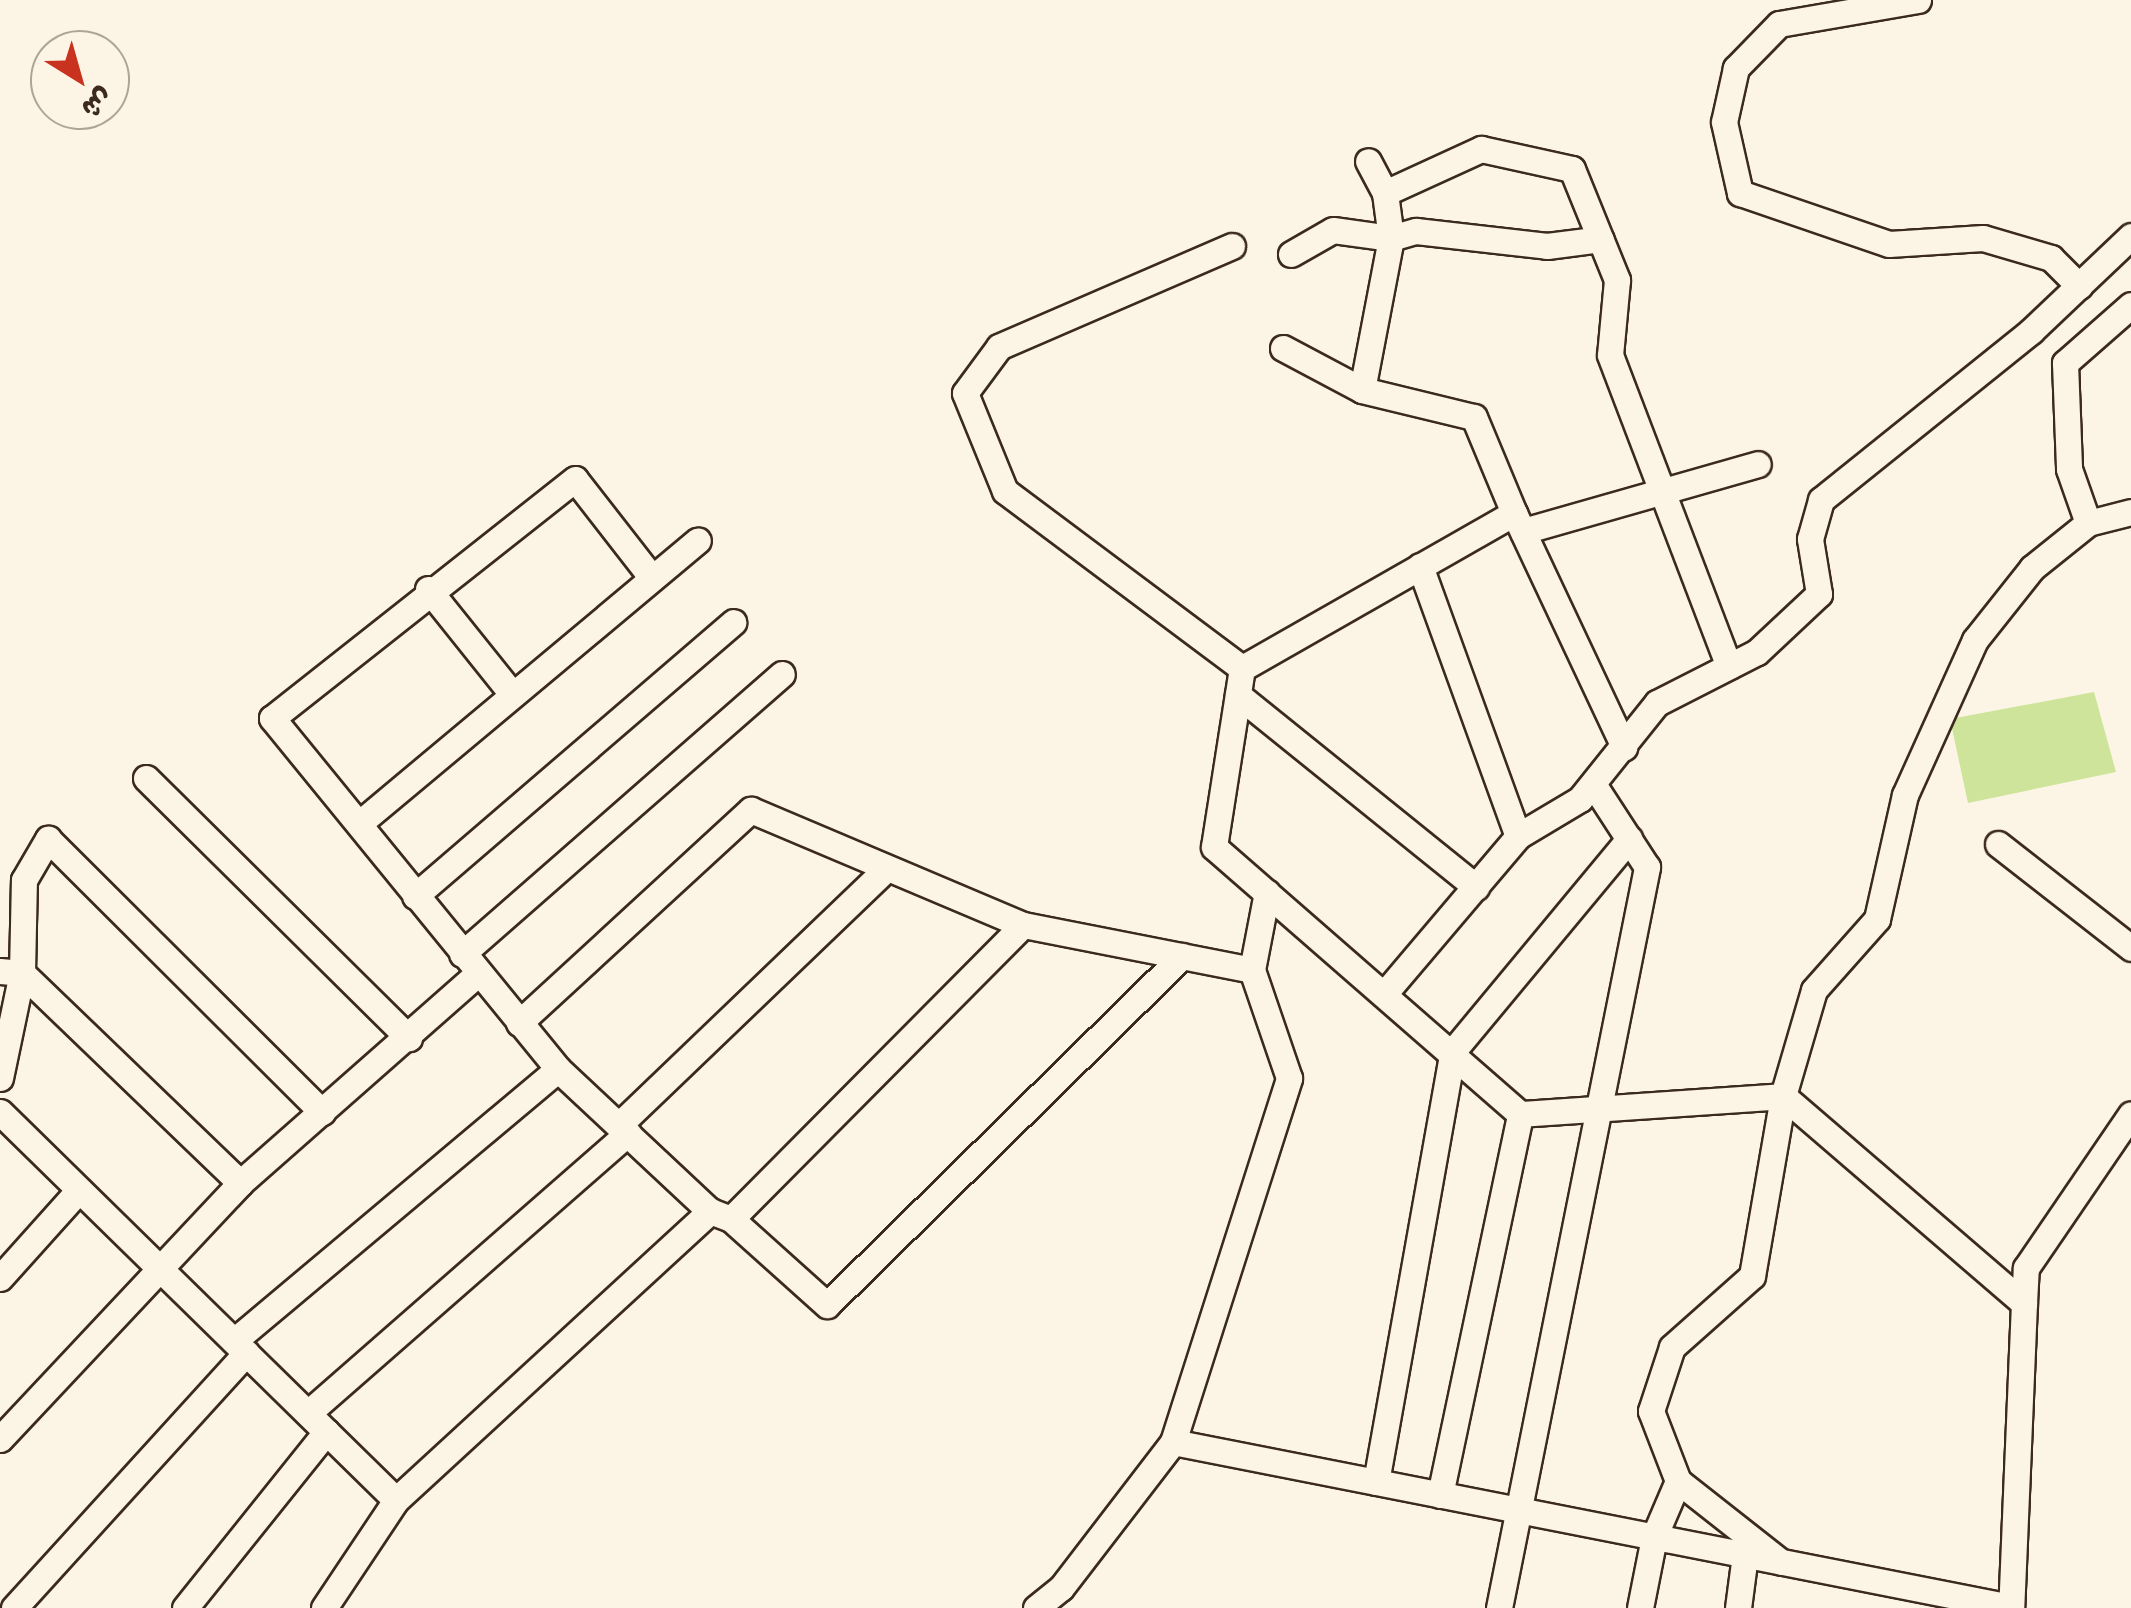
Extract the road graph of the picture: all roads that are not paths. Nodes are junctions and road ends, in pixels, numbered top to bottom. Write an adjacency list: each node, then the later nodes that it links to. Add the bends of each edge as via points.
1 (1918, 0): 9 (street, via 1779,24 1736,68 1724,122 1740,193 1889,244 1983,238 2051,258)
2 (1368, 160): 3 (street)
3 (1385, 193): 5 (street); 6 (street, via 1481,149 1572,169)
4 (2131, 236): 9 (street)
5 (1391, 238): 6 (street, via 1416,231 1547,246); 8 (street, via 1333,230); 12 (street)
6 (1600, 239): 14 (street, via 1617,280 1610,355)
7 (1232, 246): 24 (street, via 999,346 965,393 1005,491)
8 (1291, 254)
9 (2079, 286): 23 (street, via 1821,500 1810,538 1818,594 1757,652)
10 (2131, 305): 17 (street, via 2065,362 2068,468)
11 (1283, 348): 12 (street)
12 (1362, 390): 16 (street, via 1474,418)
13 (1758, 464): 14 (street)
14 (1664, 491): 16 (street); 23 (street)
15 (2131, 512): 17 (street)
16 (1519, 522): 19 (street); 28 (street)
17 (2088, 523): 51 (street, via 2032,568 1975,640 1906,795 1877,918 1814,990)
18 (698, 540): 20 (street)
19 (1420, 566): 24 (street); 32 (street)
20 (652, 578): 21 (street, via 575,478); 26 (street)
21 (428, 590): 26 (street); 31 (street, via 272,718)
22 (733, 622): 38 (street)
23 (1729, 666): 28 (street, via 1658,703)
24 (1242, 668): 27 (street)
25 (782, 674): 42 (street)
26 (512, 694): 31 (street)
27 (1238, 695): 36 (street); 37 (street, via 1214,847)
28 (1624, 747): 30 (street)
29 (146, 778): 47 (street)
30 (1593, 784): 32 (street); 33 (street)
31 (361, 822): 38 (street)
32 (1518, 836): 36 (street)
33 (1629, 839): 48 (street); 52 (street, via 1648,866)
34 (1998, 844): 40 (street)
35 (887, 868): 39 (street); 46 (street, via 751,810); 57 (street)
36 (1476, 888): 45 (street)
37 (1267, 892): 43 (street); 45 (street)
38 (414, 896): 42 (street)
39 (1023, 925): 41 (street); 60 (street)
40 (2131, 948)
41 (1182, 956): 43 (street); 60 (street, via 827,1305)
42 (470, 964): 46 (street); 47 (street)
43 (1252, 970): 67 (street, via 1289,1078)
44 (11, 972): 50 (street); 54 (street, via 24,880 48,838); 58 (street)
45 (1385, 993): 48 (street)
46 (519, 1023): 49 (street)
47 (409, 1038): 54 (street)
48 (1453, 1051): 55 (street); 69 (street)
49 (558, 1069): 57 (street); 64 (street)
50 (0, 1078)
51 (1783, 1096): 52 (street); 63 (street); 68 (street, via 1752,1276 1672,1348 1651,1411)
52 (1604, 1104): 55 (street); 72 (street)
53 (0, 1112): 59 (street)
54 (322, 1112): 58 (street)
55 (1520, 1114): 70 (street)
56 (2131, 1114): 63 (street, via 2026,1268)
57 (624, 1129): 60 (street); 65 (street)
58 (240, 1183): 61 (street)
59 (79, 1190): 61 (street); 62 (street)
60 (721, 1214): 71 (street)
61 (158, 1267): 64 (street); 66 (street)
62 (0, 1278)
63 (2024, 1303): 83 (street)
64 (240, 1347): 65 (street); 76 (street)
65 (317, 1422): 71 (street); 77 (street)
66 (0, 1438)
67 (1173, 1442): 69 (street); 79 (street, via 1061,1588)
68 (1678, 1481): 73 (street); 75 (street)
69 (1376, 1482): 70 (street)
70 (1440, 1495): 72 (street)
71 (396, 1500): 78 (street)
72 (1514, 1509): 73 (street); 80 (street)
73 (1654, 1537): 74 (street); 81 (street)
74 (1745, 1554): 75 (street); 82 (street)
75 (1781, 1562): 83 (street)
76 (14, 1608)
77 (186, 1608)
78 (324, 1608)
79 (1036, 1608)
80 (1499, 1608)
81 (1640, 1608)
82 (1738, 1608)
83 (2011, 1608)

